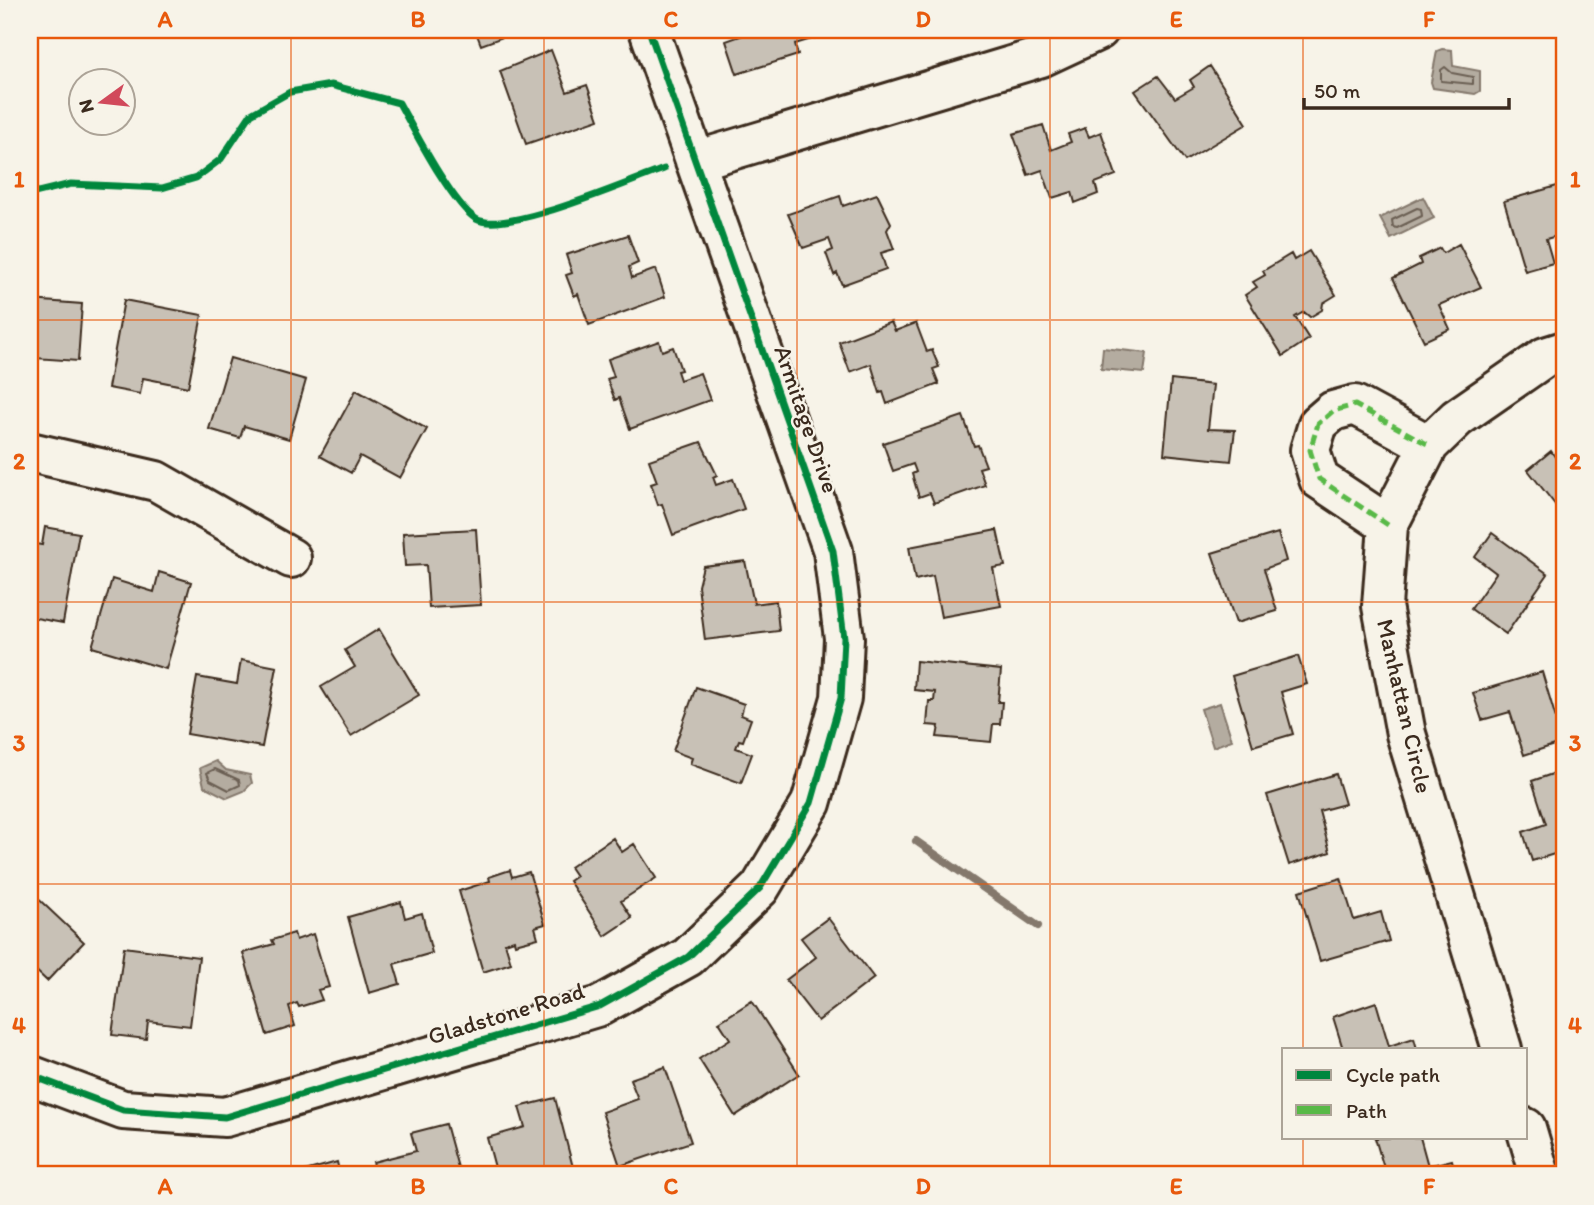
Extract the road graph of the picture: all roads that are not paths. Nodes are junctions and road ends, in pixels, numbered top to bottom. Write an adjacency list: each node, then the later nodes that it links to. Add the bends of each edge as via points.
1 (649, 30): 3 (street, Armitage Drive)
2 (1100, 30): 3 (street, via 1041,57)
3 (695, 161): 9 (street, Armitage Drive, via 833,551 844,638)
4 (1564, 351): 5 (street, Manhattan Circle, via 1545,357 1490,395)
5 (1429, 445): 7 (street, Manhattan Circle); 7 (street, via 1355,405 1333,411 1318,424 1310,450 1319,479)
6 (30, 452): 8 (street, via 156,481)
7 (1388, 524): 10 (street, Manhattan Circle, via 1382,606 1406,734)
8 (291, 558)
9 (841, 698): 11 (street, Gladstone Road, via 811,803 760,888 688,957 600,1006 225,1117 123,1110)
10 (1502, 1048)
11 (30, 1075)
12 (1528, 1135): 13 (street)
13 (1540, 1175)

